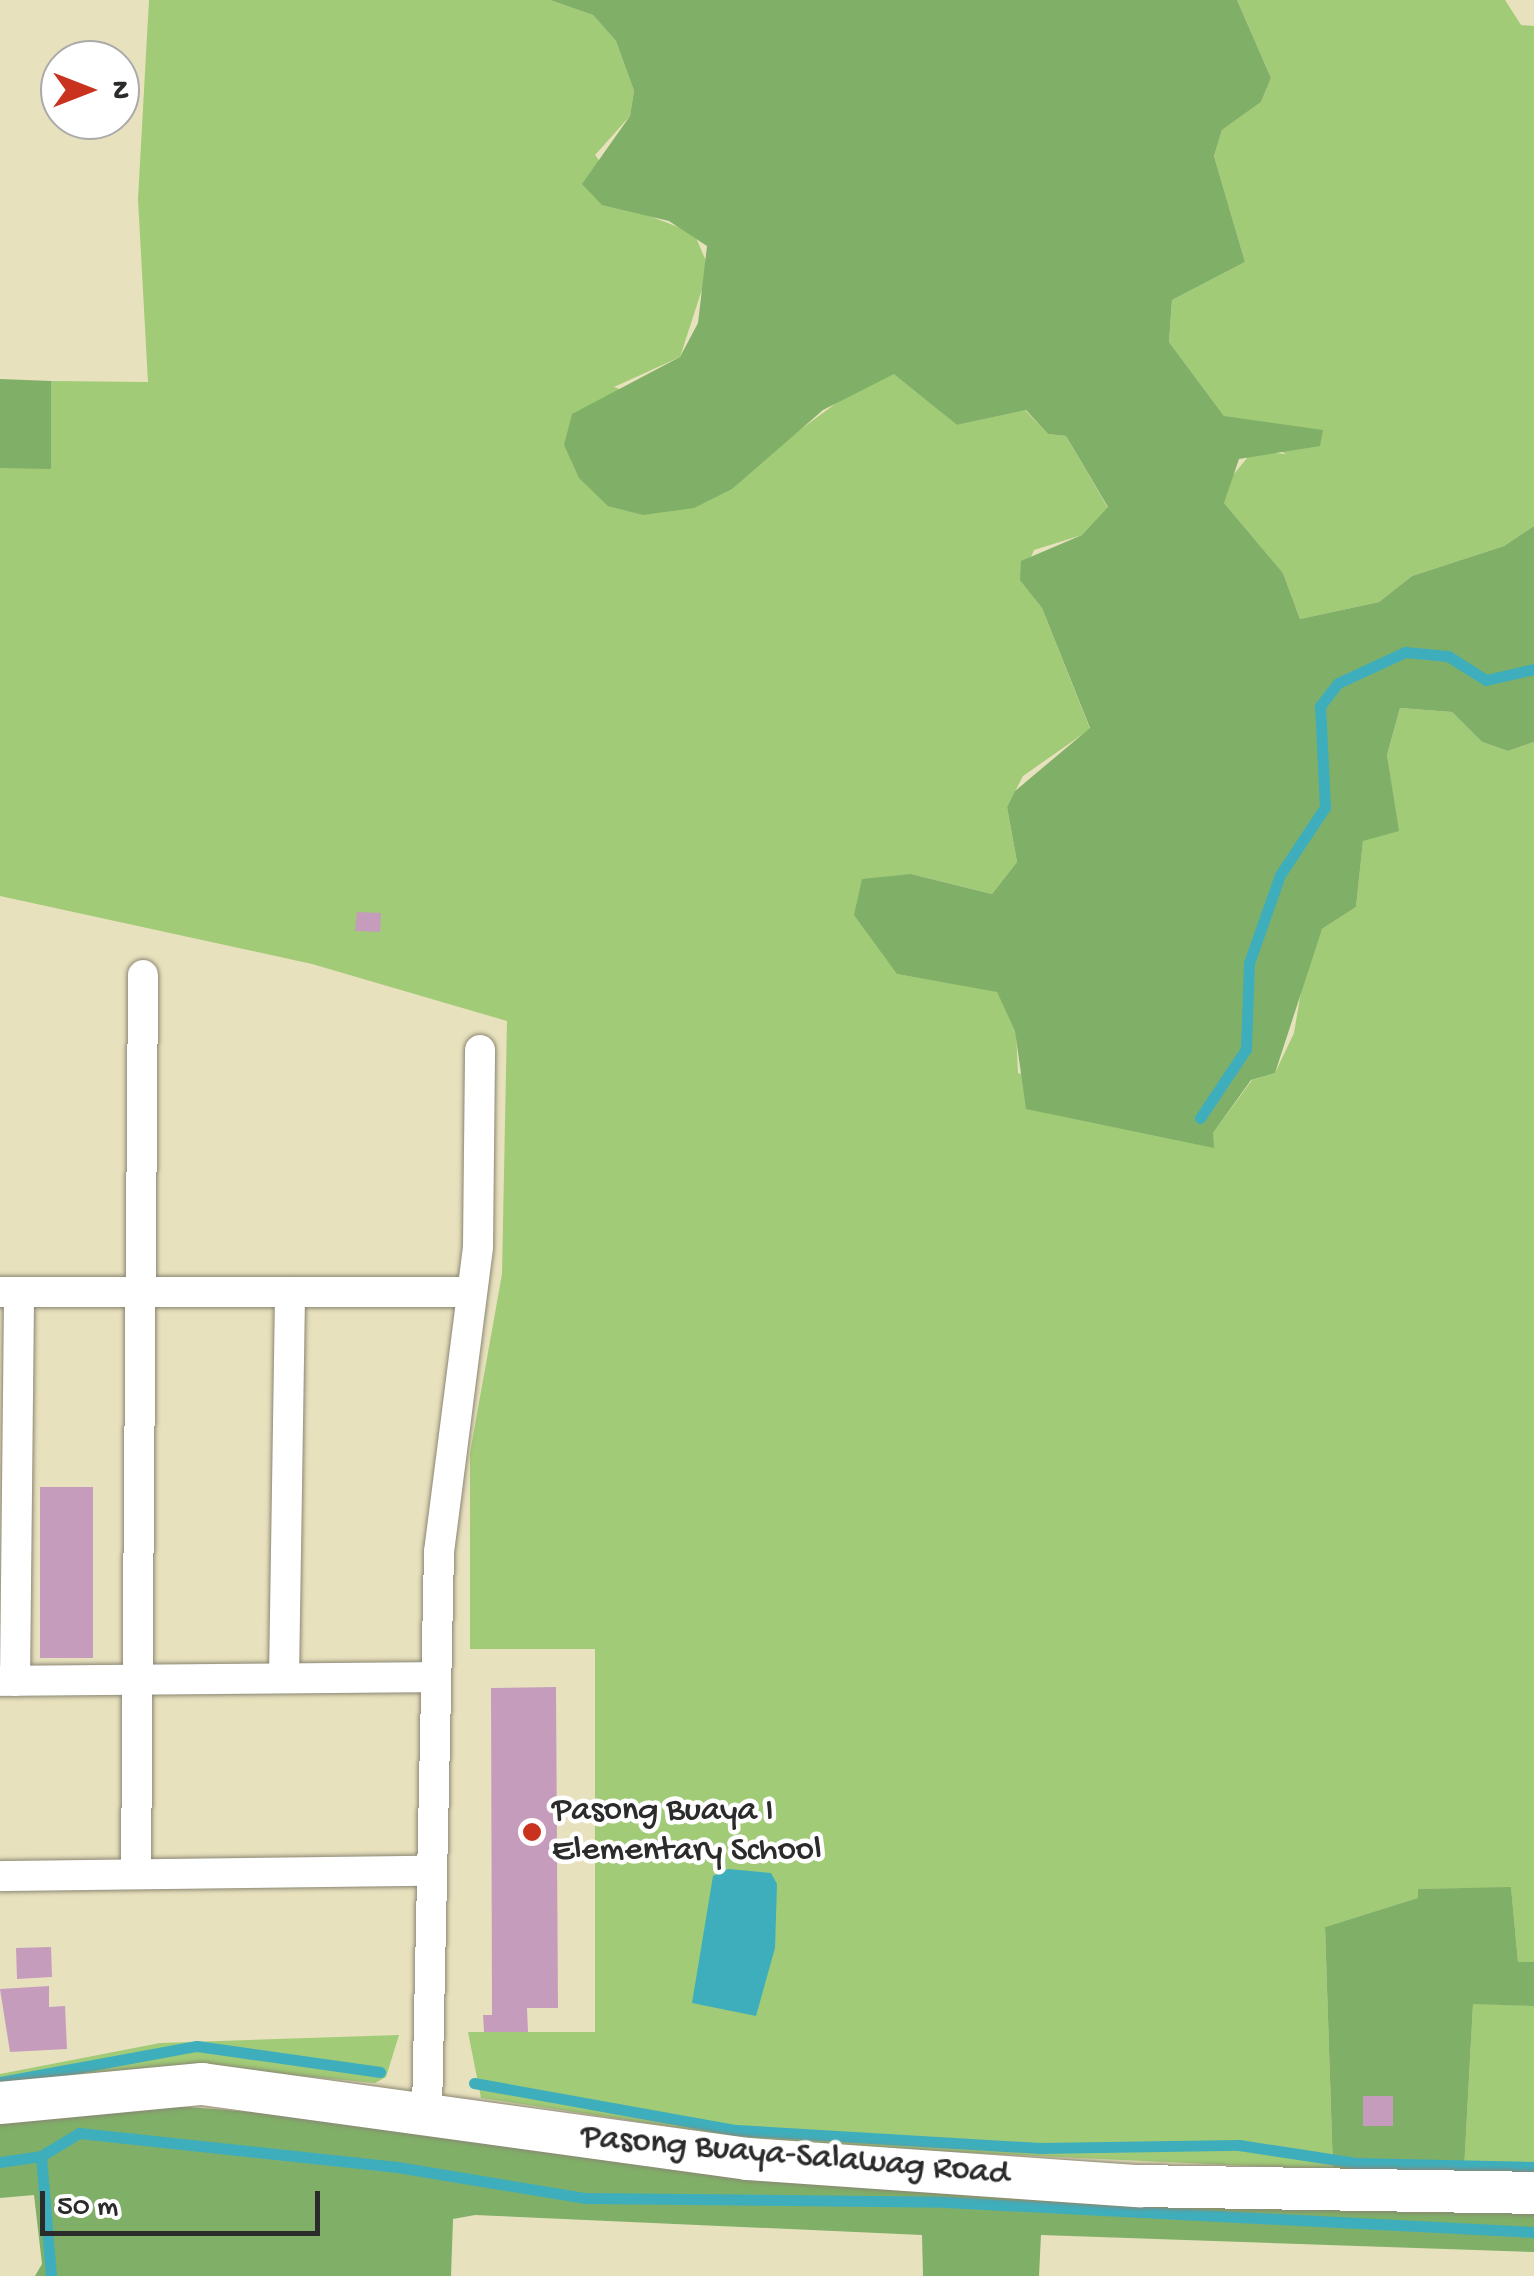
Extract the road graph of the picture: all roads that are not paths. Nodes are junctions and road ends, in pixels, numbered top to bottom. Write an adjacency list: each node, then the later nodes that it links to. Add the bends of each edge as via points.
1 (143, 974): 4 (street)
2 (480, 1050): 6 (street)
3 (10, 1292): 4 (street); 10 (street)
4 (140, 1292): 5 (street); 9 (street)
5 (290, 1292): 6 (street); 8 (street)
6 (472, 1292): 7 (street, via 444,1477)
7 (433, 1676): 8 (street); 11 (street)
8 (284, 1678): 9 (street)
9 (138, 1680): 10 (street); 12 (street)
10 (8, 1681)
11 (430, 1871): 12 (street); 15 (street)
12 (136, 1874): 13 (street)
13 (0, 1876)
14 (0, 2103): 15 (street, Pasong Buaya-Salawag Road, via 202,2084)
15 (427, 2111): 16 (street, Pasong Buaya-Salawag Road, via 748,2159 1139,2186)
16 (1534, 2193)

